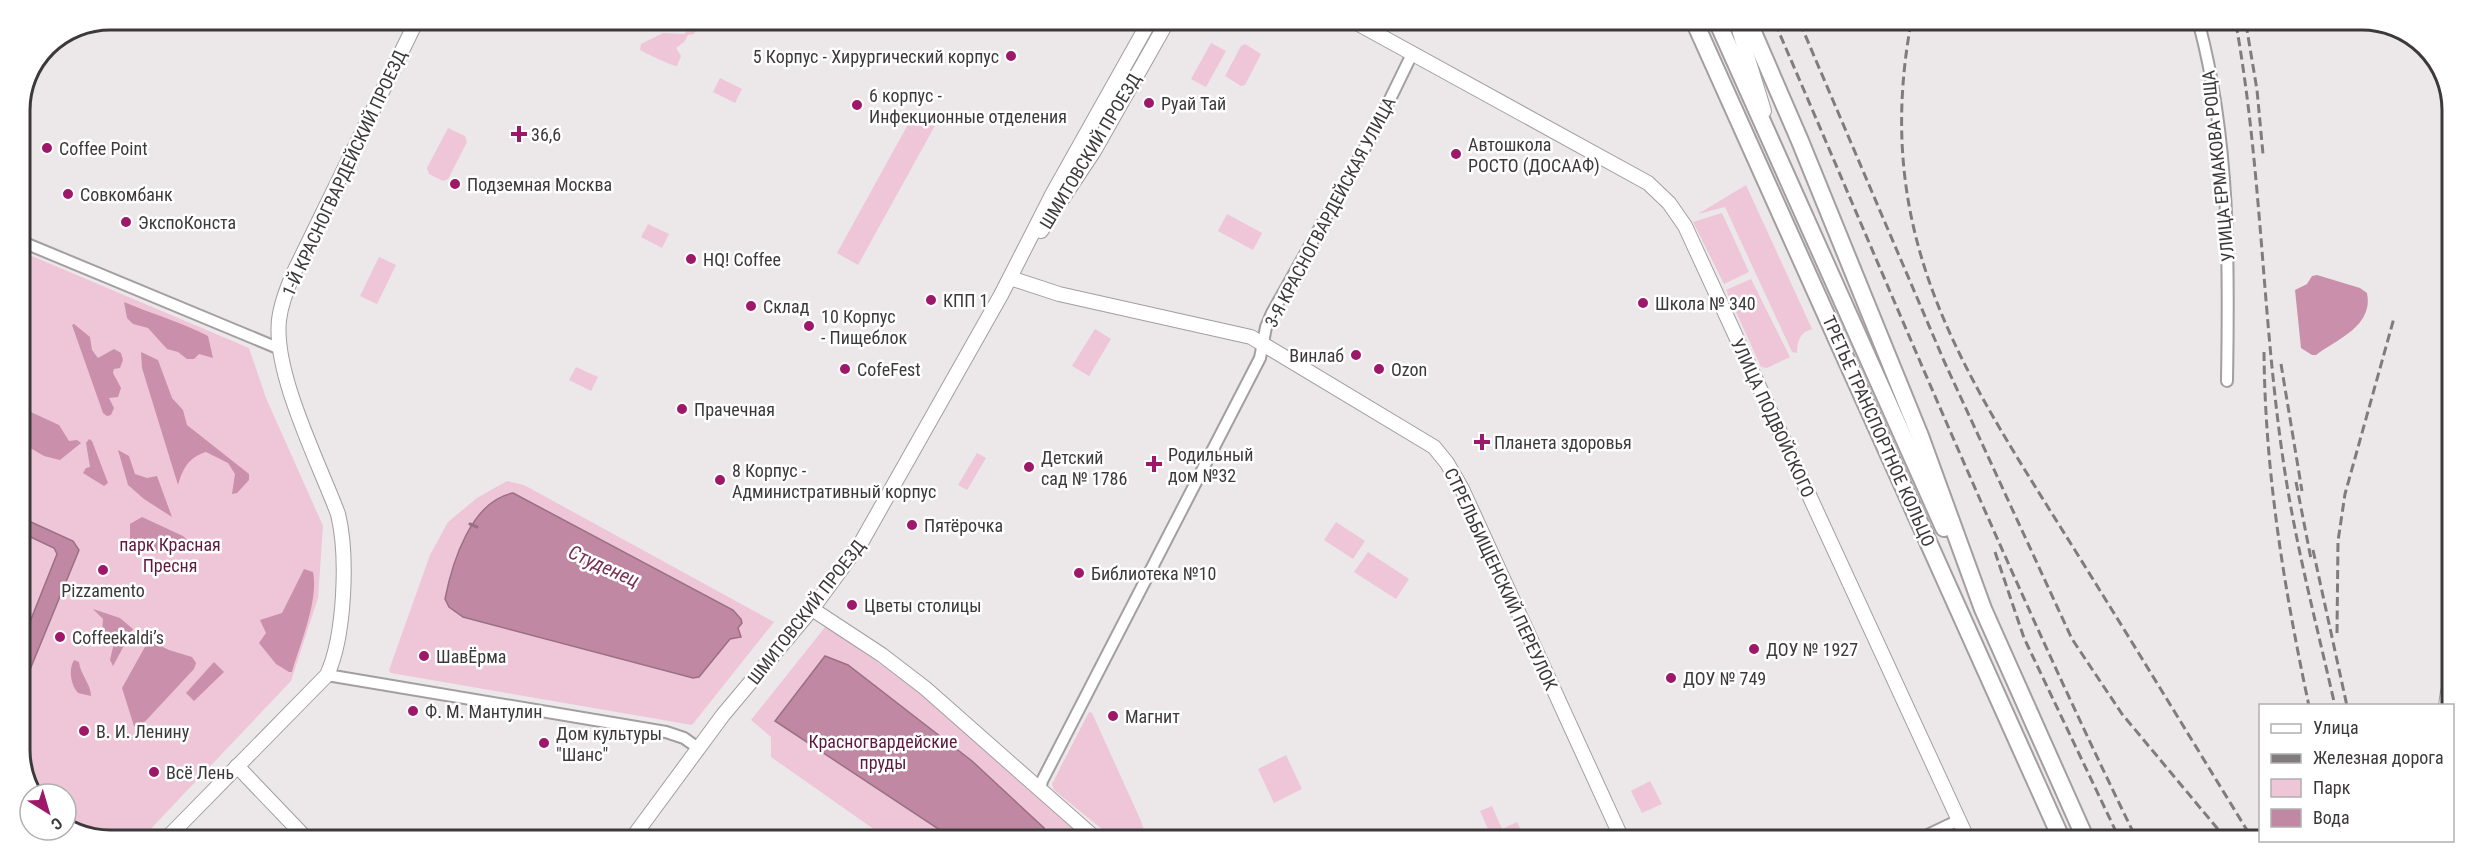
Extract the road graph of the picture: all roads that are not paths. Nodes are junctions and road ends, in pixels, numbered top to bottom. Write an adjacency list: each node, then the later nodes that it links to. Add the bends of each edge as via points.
1 (412, 30): 17 (street, 1-Й КРАСНОГВАРДЕЙСКИЙ ПРОЕЗД, via 286,290 279,322)
2 (1144, 30): 15 (street, ШМИТОВСКИЙ ПРОЕЗД, via 1057,185)
3 (1162, 30): 15 (street, ШМИТОВСКИЙ ПРОЕЗД, via 1094,151)
4 (1368, 30): 11 (street, УЛИЦА ПОДВОЙСКОГО)
5 (1687, 30): 12 (main road)
6 (1698, 30): 12 (main road, ТРЕТЬЕ ТРАНСПОРТНОЕ КОЛЬЦО)
7 (1721, 30): 13 (main road, ТРЕТЬЕ ТРАНСПОРТНОЕ КОЛЬЦО)
8 (1739, 30): 13 (street)
9 (1752, 30): 20 (main road, ТРЕТЬЕ ТРАНСПОРТНОЕ КОЛЬЦО, via 1920,436)
10 (2200, 30): 18 (street, УЛИЦА ЕРМАКОВА РОЩА, via 2214,96 2227,217)
11 (1412, 54): 16 (street, 3-Я КРАСНОГВАРДЕЙСКАЯ УЛИЦА, via 1376,128 1272,313); 25 (street, УЛИЦА ПОДВОЙСКОГО, via 1648,183 1684,224)
12 (1732, 105): 33 (main road, ТРЕТЬЕ ТРАНСПОРТНОЕ КОЛЬЦО)
13 (1773, 145): 20 (main road, ТРЕТЬЕ ТРАНСПОРТНОЕ КОЛЬЦО, via 1911,458)
14 (30, 245): 17 (street)
15 (1010, 278): 16 (street, СТРЕЛЬБИЩЕНСКИЙ ПЕРЕУЛОК, via 1059,294 1245,335); 19 (street, ШМИТОВСКИЙ ПРОЕЗД, via 862,541)
16 (1264, 344): 24 (street, 3-Я КРАСНОГВАРДЕЙСКАЯ УЛИЦА); 30 (street, СТРЕЛЬБИЩЕНСКИЙ ПЕРЕУЛОК, via 1441,453 1462,489)
17 (280, 349): 21 (street, 1-Й КРАСНОГВАРДЕЙСКИЙ ПРОЕЗД, via 291,394 342,531 344,561 338,643)
18 (2227, 381)
19 (812, 609): 22 (street, ШМИТОВСКИЙ ПРОЕЗД); 24 (street, via 925,688)
20 (1983, 609): 34 (main road, ТРЕТЬЕ ТРАНСПОРТНОЕ КОЛЬЦО)
21 (327, 675): 22 (street, via 666,732); 23 (street)
22 (698, 748): 28 (street, ШМИТОВСКИЙ ПРОЕЗД)
23 (237, 766): 26 (street); 27 (street)
24 (1040, 789): 29 (street)
25 (1959, 820): 31 (street); 32 (street, УЛИЦА ПОДВОЙСКОГО)
26 (175, 830)
27 (298, 830)
28 (638, 830)
29 (1086, 830)
30 (1618, 830)
31 (1938, 830)
32 (1964, 830)
33 (2058, 830)
34 (2083, 830)

